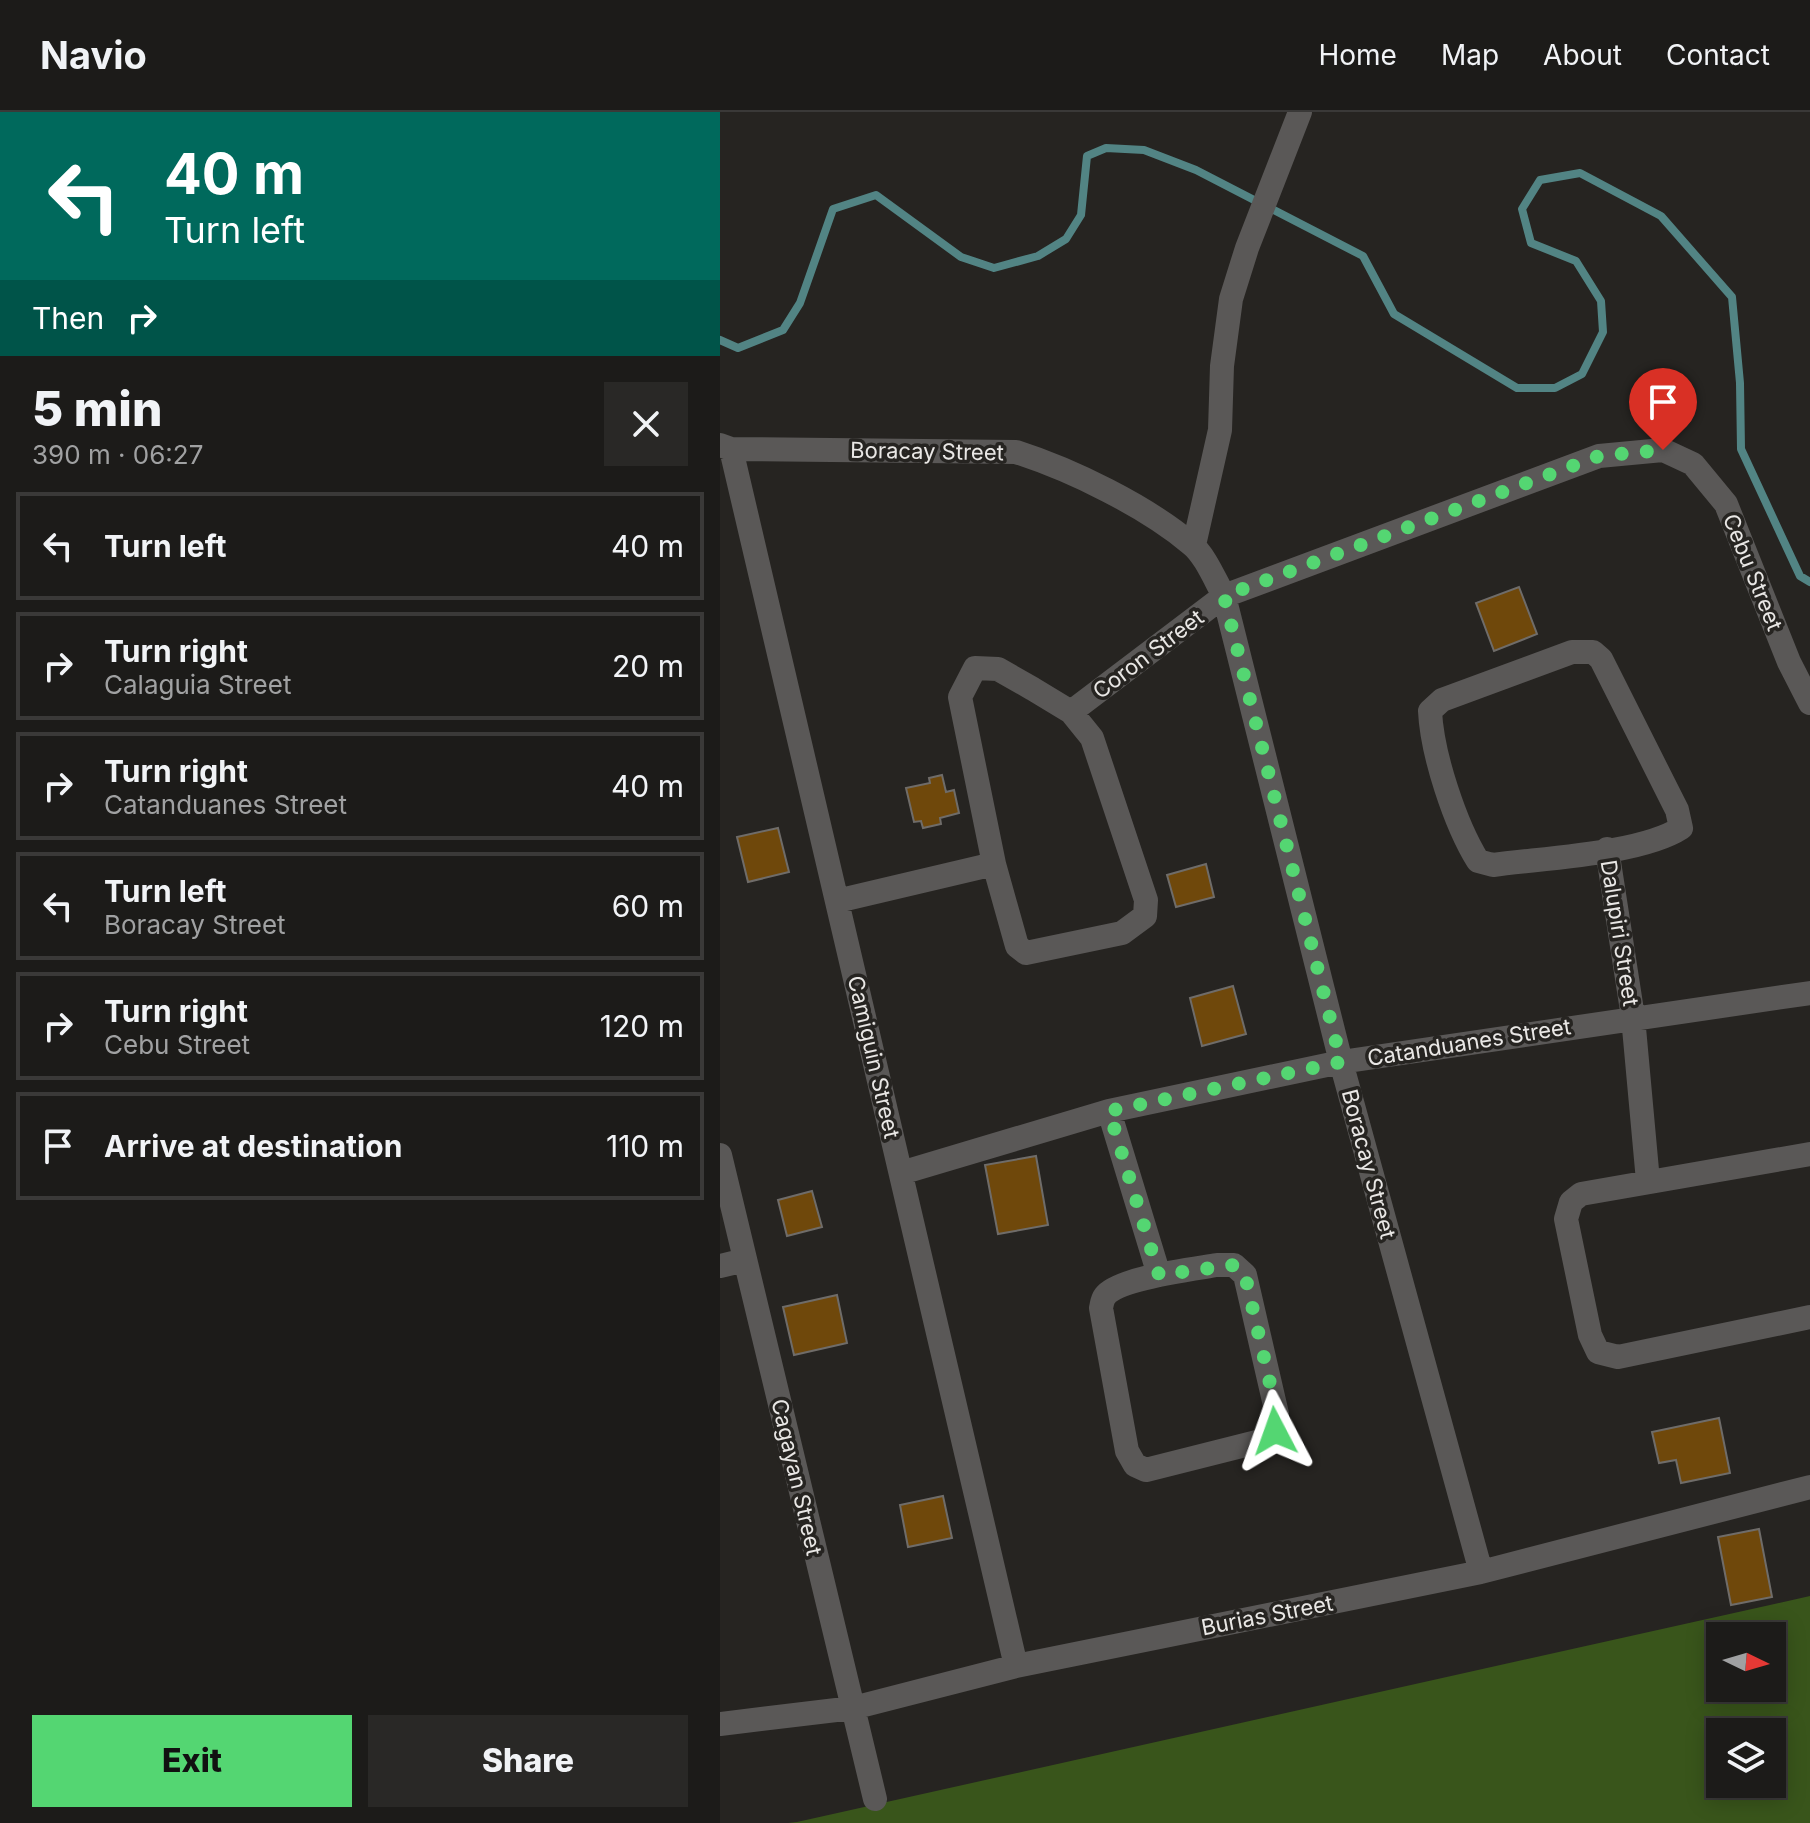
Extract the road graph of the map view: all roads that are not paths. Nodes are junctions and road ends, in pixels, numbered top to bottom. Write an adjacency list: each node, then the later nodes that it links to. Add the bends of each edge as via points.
1 (1300, 112): 3 (street, via 1231,299 1220,430)
2 (726, 447): 3 (street, Boracay Street, via 1016,452 1111,493); 9 (street, Camiguin Street)
3 (1194, 545): 4 (street, Boracay Street)
4 (1224, 596): 5 (street, Cebu Street, via 1599,456 1663,450 1693,464 1726,504); 6 (street, Coron Street); 12 (street, Boracay Street)
5 (1810, 703)
6 (1071, 712): 8 (street, via 998,669 975,668 960,697); 8 (street, via 1092,738 1146,900 1145,916 1122,933 1026,953 1010,931)
7 (1607, 849): 7 (street, via 1493,865 1478,861 1465,840 1431,730 1430,711 1442,700 1572,652 1593,652 1677,810 1681,828 1665,838); 11 (street, Dalupiri Street)
8 (994, 864): 9 (street)
9 (837, 901): 16 (street, Camiguin Street)
10 (1810, 993): 11 (street, Catanduanes Street)
11 (1633, 1017): 12 (street, Catanduanes Street); 17 (street, Dalupiri Street)
12 (1341, 1062): 13 (street, Catanduanes Street); 23 (street, Boracay Street)
13 (1109, 1111): 16 (street, Catanduanes Street); 20 (street)
14 (1810, 1154): 17 (street)
15 (720, 1155): 18 (street, Cagayan Street)
16 (901, 1173): 24 (street, Camiguin Street)
17 (1648, 1181): 21 (street, via 1581,1194 1571,1202 1566,1219 1598,1352 1618,1357)
18 (745, 1260): 19 (street); 25 (street, Cagayan Street)
19 (720, 1266)
20 (1159, 1275): 20 (street, via 1115,1288 1101,1308 1127,1451 1135,1465 1146,1470 1261,1441 1275,1431 1277,1414 1245,1275 1234,1265)
21 (1810, 1317)
22 (1810, 1487): 23 (street, Burias Street)
23 (1481, 1572): 24 (street, Burias Street)
24 (1016, 1666): 25 (street, Burias Street)
25 (853, 1708): 26 (street, Burias Street); 27 (street, Cagayan Street)
26 (720, 1724)
27 (875, 1799)

